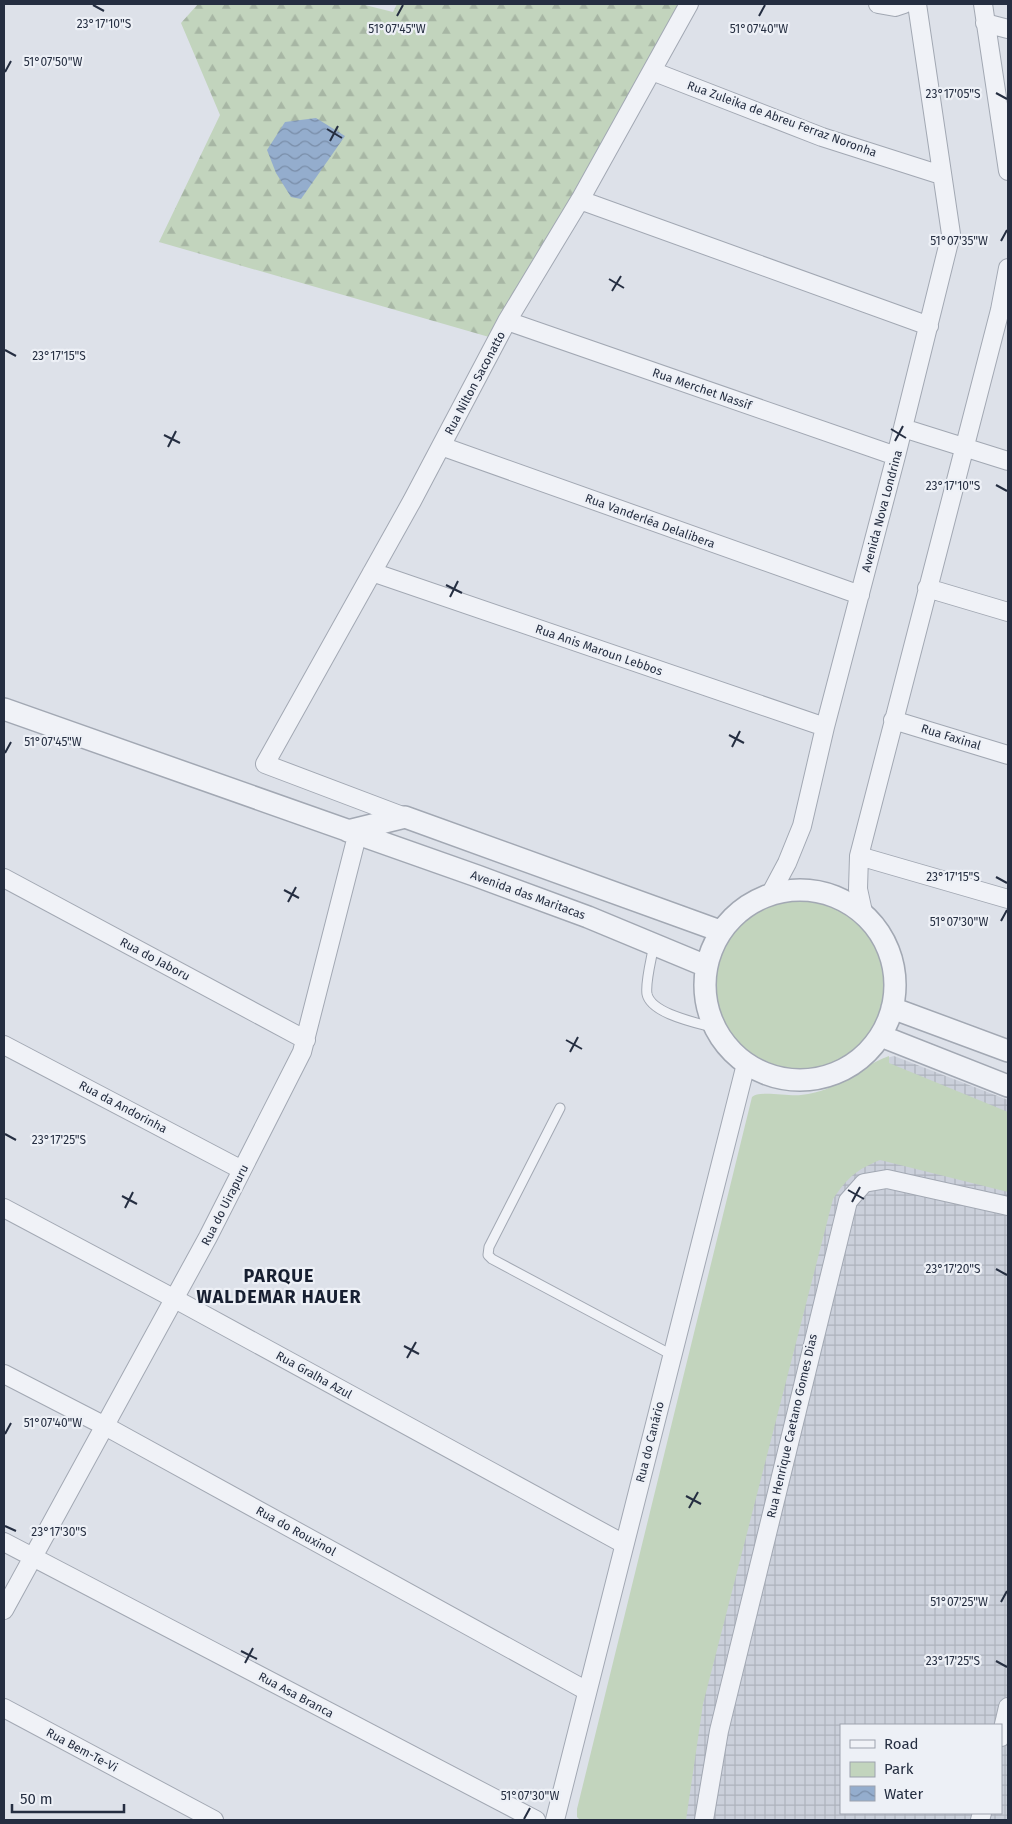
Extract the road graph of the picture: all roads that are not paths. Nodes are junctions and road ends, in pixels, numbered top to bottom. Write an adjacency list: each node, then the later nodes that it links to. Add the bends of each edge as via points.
1 (689, 4): 8 (street, Rua Nilton Saconatto)
2 (878, 4): 3 (street, via 895,7)
3 (904, 4)
4 (917, 4): 10 (street, Avenida Nova Londrina)
5 (983, 4): 6 (street)
6 (985, 23): 7 (street); 9 (street)
7 (1008, 29)
8 (652, 71): 10 (street, Rua Zuleika de Abreu Ferraz Noronha, via 822,137); 11 (street, Rua Nilton Saconatto)
9 (1008, 171)
10 (940, 175): 15 (street, Avenida Nova Londrina, via 951,234)
11 (580, 200): 14 (street, Rua Nilton Saconatto); 15 (street)
12 (1008, 268): 13 (street)
13 (1004, 311): 18 (street)
14 (507, 321): 17 (street, Rua Nilton Saconatto); 19 (street, Rua Merchet Nassif)
15 (929, 326): 16 (street, Avenida Nova Londrina)
16 (903, 428): 18 (street); 19 (street, Avenida Nova Londrina)
17 (441, 446): 21 (street, Rua Nilton Saconatto); 23 (street, Rua Vanderléa Delalibera)
18 (964, 448): 20 (street); 22 (street)
19 (896, 456): 23 (street, Avenida Nova Londrina)
20 (1008, 461)
21 (372, 572): 27 (street, Rua Anis Maroun Lebbos); 29 (street, Rua Nilton Saconatto, via 265,764)
22 (927, 588): 24 (street); 26 (street)
23 (860, 595): 27 (street, Avenida Nova Londrina)
24 (1008, 612)
25 (4, 709): 30 (street, Avenida das Maritacas)
26 (893, 720): 28 (street, Rua Faxinal); 31 (street)
27 (825, 727): 34 (street, Avenida Nova Londrina, via 802,826 788,863)
28 (1008, 754)
29 (405, 817): 30 (street); 33 (street)
30 (355, 831): 36 (street, Avenida das Maritacas); 44 (street, Rua do Uirapuru)
31 (859, 856): 35 (street); 37 (street, via 858,889)
32 (4, 878): 44 (street, Rua do Jaboru)
33 (586, 883): 36 (street); 38 (street)
34 (771, 893): 37 (street, via 795,889 819,891 842,899); 38 (street, via 750,902)
35 (1008, 899)
36 (576, 912): 39 (street, Avenida das Maritacas)
37 (863, 912): 41 (street, via 889,950 895,972 896,994)
38 (720, 931): 40 (street)
39 (654, 943): 40 (street, Avenida das Maritacas); 42 (lane, via 647,994 652,1003 660,1010)
40 (706, 966): 42 (street, via 705,998)
41 (892, 1008): 43 (street); 46 (street)
42 (715, 1028): 47 (street, via 734,1054)
43 (881, 1036): 47 (street, via 868,1053 850,1066 816,1078 787,1079 766,1074); 48 (street)
44 (306, 1040): 50 (street, Rua do Uirapuru)
45 (4, 1044): 50 (street, Rua da Andorinha)
46 (1008, 1051)
47 (746, 1064): 54 (street, Rua do Canário)
48 (1008, 1086)
49 (560, 1108): 54 (lane, via 489,1247 488,1255)
50 (242, 1170): 53 (street, Rua do Uirapuru)
51 (1008, 1206): 68 (street, Rua Henrique Caetano Gomes Dias, via 887,1179 864,1183 848,1200 720,1732)
52 (4, 1208): 53 (street, Rua Gralha Azul)
53 (175, 1299): 56 (street, Rua do Uirapuru); 58 (street, Rua Gralha Azul)
54 (672, 1355): 58 (street, Rua do Canário)
55 (4, 1374): 56 (street, Rua do Rouxinol)
56 (105, 1426): 59 (street, Rua do Uirapuru); 61 (street, Rua do Rouxinol)
57 (4, 1542): 59 (street, Rua Asa Branca)
58 (624, 1544): 61 (street, Rua do Canário)
59 (33, 1557): 60 (street, Rua do Uirapuru); 66 (street, Rua Asa Branca)
60 (4, 1610)
61 (588, 1691): 67 (street, Rua do Canário)
62 (1008, 1707): 64 (street)
63 (4, 1708): 65 (street, Rua Bem-Te-Vi)
64 (1002, 1733)
65 (214, 1820)
66 (536, 1820)
67 (555, 1820)
68 (704, 1820)

